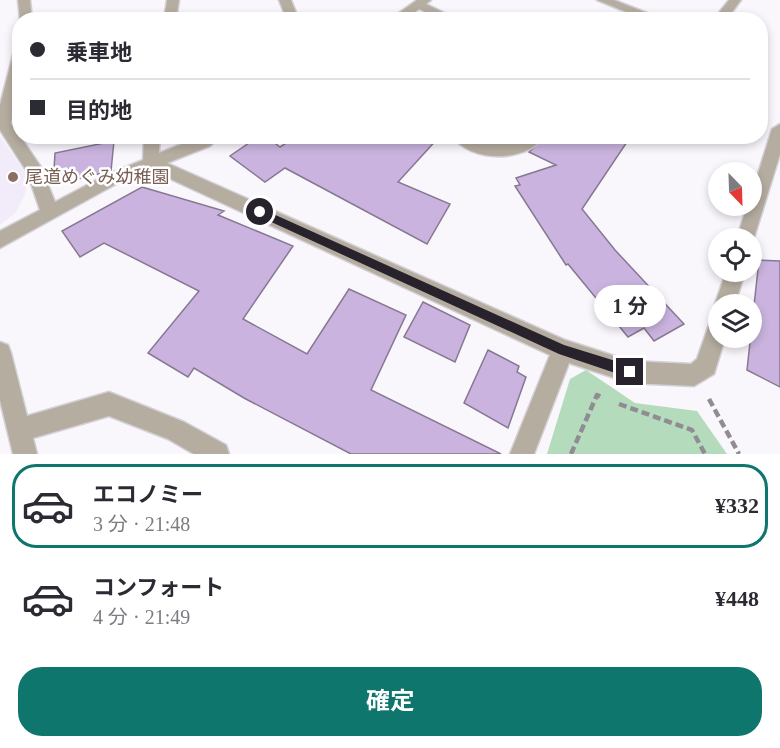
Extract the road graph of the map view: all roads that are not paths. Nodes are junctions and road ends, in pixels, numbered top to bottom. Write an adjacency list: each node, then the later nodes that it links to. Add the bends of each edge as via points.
1 (603, 0): 6 (street)
2 (735, 0): 7 (street)
3 (421, 2): 4 (street); 5 (street)
4 (406, 12)
5 (439, 12)
6 (637, 12)
7 (725, 12)
8 (12, 85): 10 (street, via 3,123)
9 (780, 129): 18 (street)
10 (12, 136)
11 (17, 144): 17 (street, via 35,171)
12 (152, 144): 16 (street)
13 (200, 144): 16 (street)
14 (473, 144): 15 (street, via 483,150 518,149)
15 (526, 144)
16 (151, 162): 17 (street); 21 (street)
17 (50, 212): 19 (street)
18 (749, 228)
19 (0, 240)
20 (711, 348): 21 (street, via 706,366 694,375 630,372)
21 (563, 350): 26 (street)
22 (0, 353): 23 (street)
23 (20, 430): 24 (street); 25 (street, via 109,404 176,430)
24 (25, 454)
25 (217, 454)
26 (522, 454)

